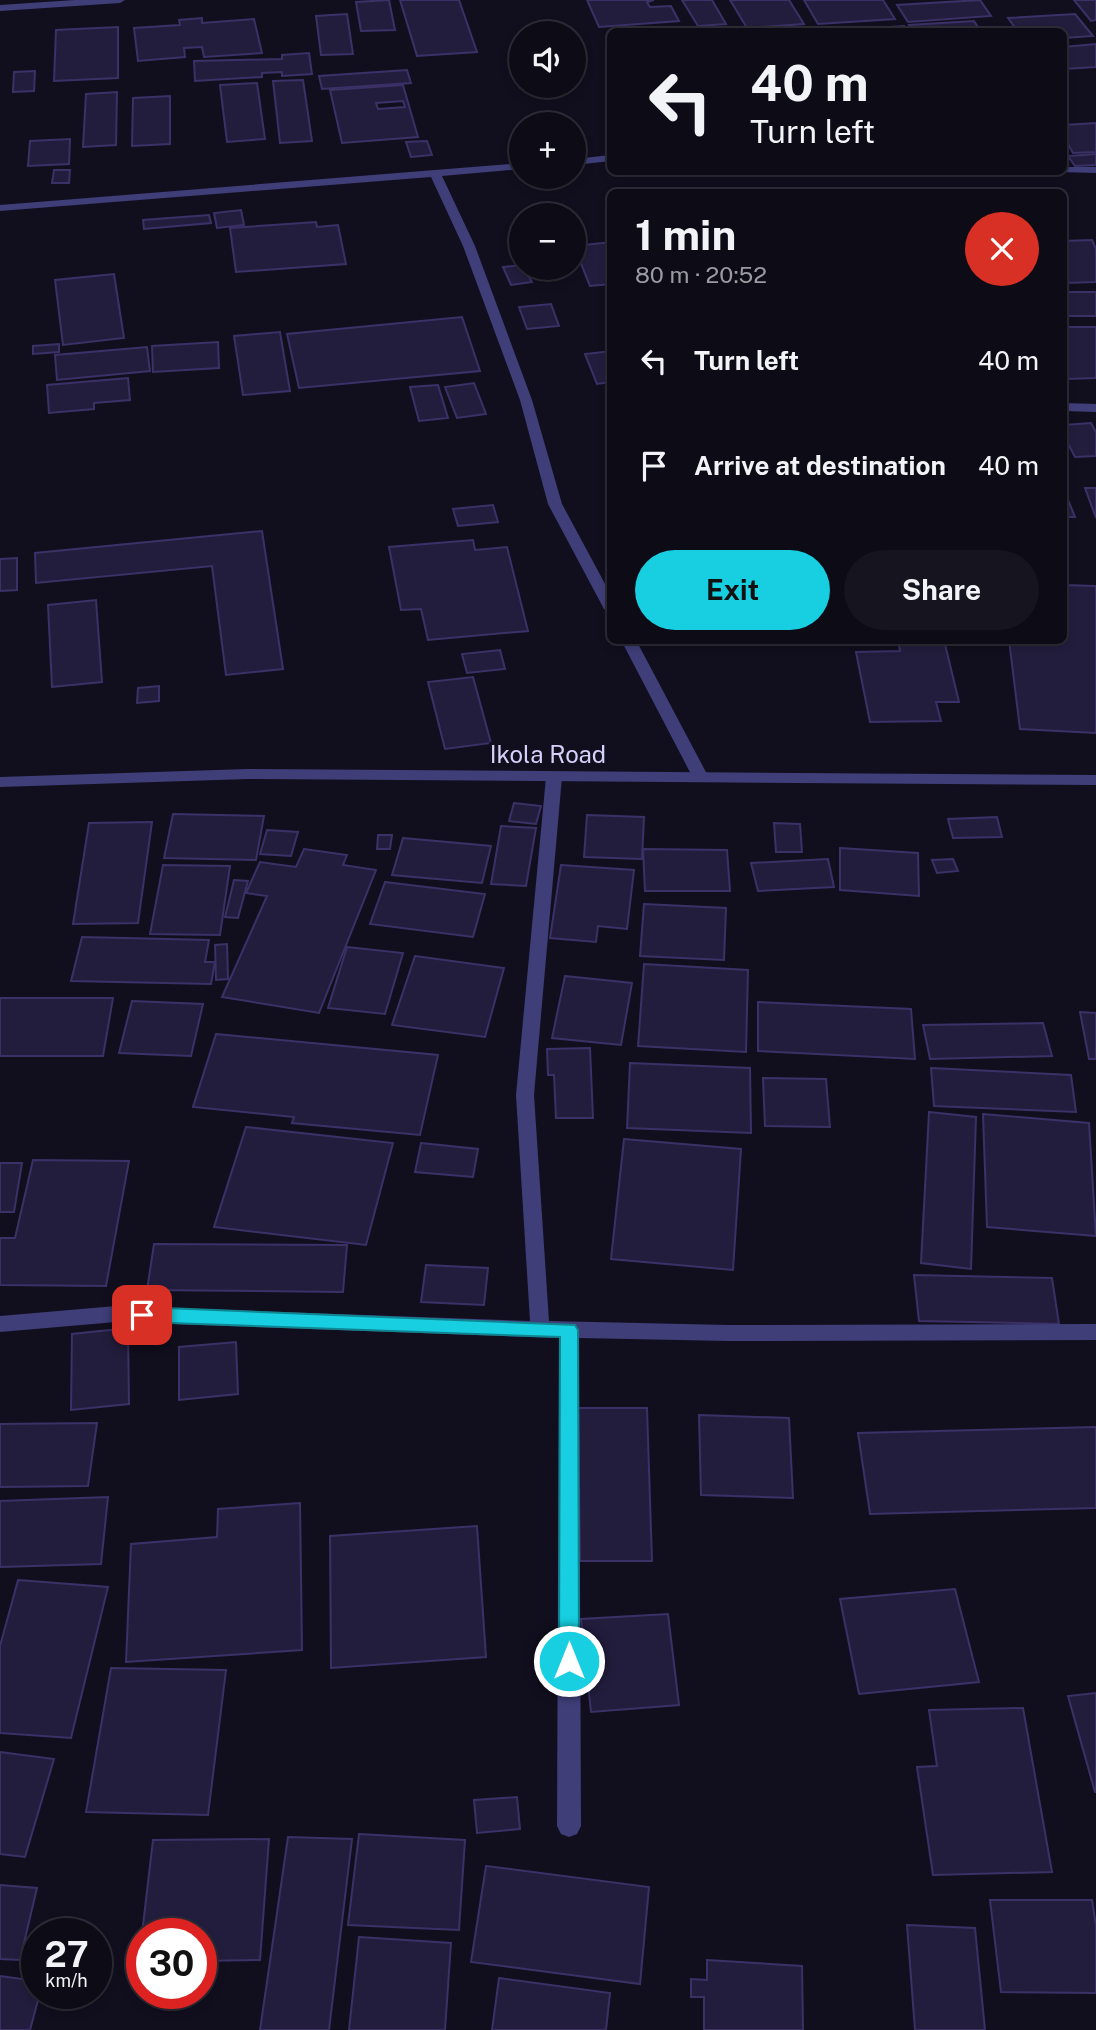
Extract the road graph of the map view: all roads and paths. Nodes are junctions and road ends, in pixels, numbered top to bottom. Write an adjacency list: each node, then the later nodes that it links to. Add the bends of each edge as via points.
1 (120, 0): 2 (street)
2 (0, 8)
3 (607, 158): 4 (street)
4 (586, 161)
5 (509, 167): 8 (street)
6 (1067, 170): 7 (street)
7 (1096, 170)
8 (434, 171): 9 (street); 12 (street, via 469,246 526,400 555,504)
9 (0, 208)
10 (1067, 407): 11 (street)
11 (1096, 408)
12 (607, 602)
13 (630, 644): 14 (street)
14 (701, 776): 15 (street, Ikola Road); 16 (street, Ikola Road)
15 (554, 777): 17 (street, Ikola Road, via 248,774); 19 (street, via 525,1095)
16 (1096, 780)
17 (0, 782)
18 (0, 1324): 19 (street, via 116,1314)
19 (540, 1329): 20 (street)
20 (569, 1330): 21 (street); 22 (street)
21 (1096, 1332)
22 (569, 1826)

